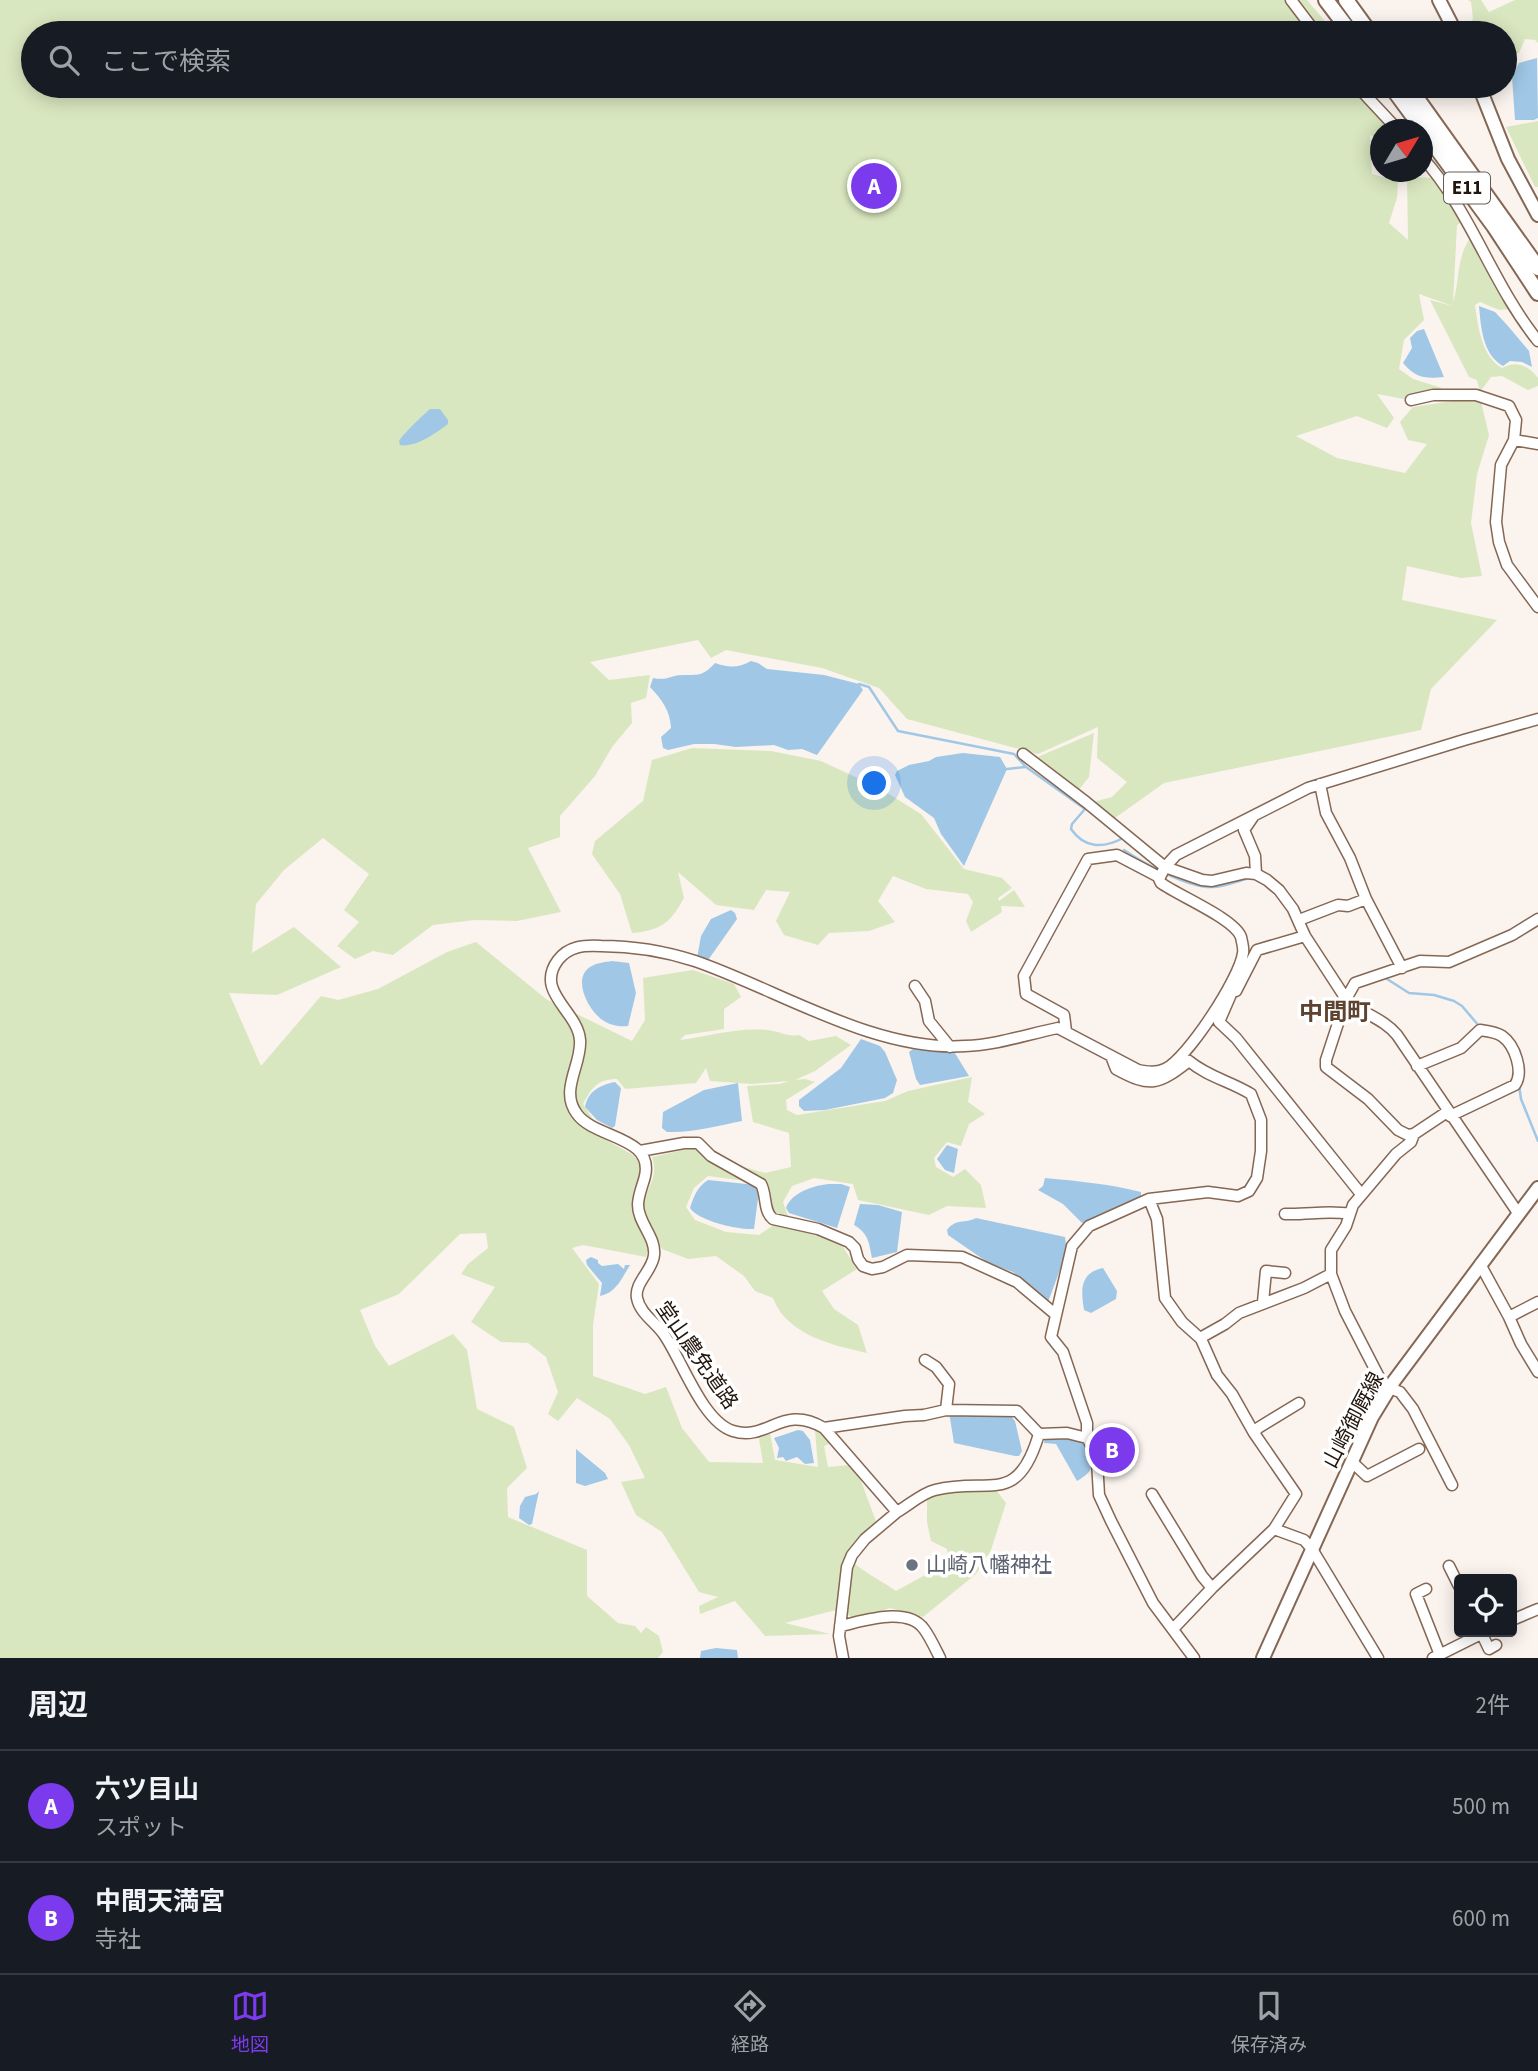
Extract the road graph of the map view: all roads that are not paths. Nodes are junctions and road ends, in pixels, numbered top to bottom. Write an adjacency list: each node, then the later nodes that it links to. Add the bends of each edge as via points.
1 (1291, 0): 5 (street)
2 (1326, 0): 6 (highway)
3 (1346, 0): 7 (highway)
4 (1439, 0): 8 (main road)
5 (1307, 21)
6 (1342, 21)
7 (1361, 21)
8 (1450, 21)
9 (1368, 98): 13 (street)
10 (1400, 98): 20 (highway, E11)
11 (1417, 98): 14 (highway, E11)
12 (1484, 98): 16 (main road, via 1507,159)
13 (1388, 119)
14 (1466, 165): 18 (highway); 19 (highway, E11)
15 (1433, 169): 21 (street, via 1517,314)
16 (1532, 193): 17 (main road)
17 (1538, 215)
18 (1538, 258)
19 (1538, 268)
20 (1538, 293)
21 (1538, 341)
22 (1411, 400): 23 (street, via 1476,395 1509,406 1516,420)
23 (1514, 440): 24 (street); 25 (street, via 1501,465 1496,522 1507,565)
24 (1538, 444)
25 (1537, 603)
26 (1538, 719): 28 (street)
27 (1023, 754): 30 (street, via 1086,802)
28 (1320, 784): 29 (street); 32 (street, via 1326,813)
29 (1254, 814): 30 (street, via 1176,855); 31 (street, via 1244,830 1255,856)
30 (1162, 872): 31 (street, via 1212,881); 38 (street, via 1161,883 1228,922 1241,936 1243,954); 40 (street, via 1117,855 1088,859 1024,976 1026,993 1064,1016)
31 (1256, 874): 34 (street, via 1279,890)
32 (1366, 900): 34 (street); 36 (street)
33 (1538, 919): 36 (street, via 1449,962 1420,961)
34 (1299, 920): 35 (street)
35 (1305, 936): 38 (street, via 1258,950 1236,991); 39 (street)
36 (1402, 968): 39 (street, via 1355,983)
37 (915, 986): 41 (street, via 925,1001 929,1021)
38 (1230, 991): 42 (street, via 1179,1059 1165,1069 1138,1070); 48 (street, via 1219,1022)
39 (1346, 999): 43 (street, via 1390,1026); 45 (street, via 1326,1067 1398,1130)
40 (1062, 1030): 41 (street); 42 (street)
41 (950, 1046): 46 (street, via 887,1038 668,954 616,946 572,949 554,966 552,986 579,1032 579,1057 570,1087 572,1107 594,1129)
42 (1111, 1056): 49 (street, via 1116,1069 1139,1082 1168,1077 1189,1061 1202,1072 1251,1094 1261,1120 1257,1178 1249,1191 1238,1196 1208,1192)
43 (1418, 1066): 44 (street); 44 (street, via 1461,1048 1480,1030 1499,1034 1511,1046 1520,1069 1518,1082)
44 (1449, 1114): 45 (street); 50 (street)
45 (1414, 1134): 48 (street)
46 (640, 1151): 58 (street, via 698,1143 711,1157 761,1184 773,1219 849,1242 863,1266 883,1267 907,1255 962,1257 1017,1282); 66 (street, 堂山農免道路, via 646,1169 638,1206 655,1253 637,1290 643,1311 664,1333 685,1373 724,1427 750,1433 783,1420 802,1419)
47 (1538, 1188): 50 (main road, 山崎御厩線)
48 (1361, 1194): 52 (street)
49 (1149, 1199): 58 (street, via 1089,1226 1075,1241); 60 (street, via 1157,1219 1165,1298)
50 (1518, 1213): 53 (main road, 山崎御厩線)
51 (1285, 1214): 52 (street)
52 (1349, 1214): 55 (street, via 1331,1250)
53 (1480, 1264): 59 (street); 63 (main road, 山崎御厩線)
54 (1285, 1273): 56 (street, via 1266,1271)
55 (1331, 1274): 56 (street); 63 (street, via 1345,1311)
56 (1263, 1302): 60 (street)
57 (1538, 1302): 59 (street)
58 (1055, 1314): 69 (street, via 1051,1337 1063,1352 1087,1423)
59 (1509, 1317): 62 (street)
60 (1200, 1338): 67 (street, via 1217,1376)
61 (925, 1360): 65 (street, via 949,1384)
62 (1538, 1372)
63 (1389, 1388): 71 (main road, 山崎御厩線); 72 (street, via 1400,1392 1413,1409)
64 (1299, 1403): 67 (street)
65 (946, 1410): 66 (street); 68 (street, via 1017,1411)
66 (824, 1428): 74 (street)
67 (1254, 1433): 75 (street, via 1296,1494)
68 (1039, 1434): 69 (street); 74 (street, via 1034,1452 1008,1484 933,1490)
69 (1087, 1438): 84 (street, via 1097,1461 1099,1495 1153,1603)
70 (1419, 1449): 71 (street, via 1367,1476)
71 (1352, 1462): 76 (main road, 山崎御厩線)
72 (1451, 1485)
73 (1152, 1494): 79 (street)
74 (897, 1512): 83 (street, via 852,1555)
75 (1274, 1529): 76 (street); 79 (street)
76 (1312, 1549): 92 (main road, 山崎御厩線); 93 (street)
77 (1449, 1566): 78 (street)
78 (1454, 1576)
79 (1212, 1588): 84 (street)
80 (1426, 1589): 88 (street, via 1416,1594)
81 (1538, 1609): 82 (street)
82 (1517, 1617)
83 (840, 1626): 89 (street); 90 (street, via 908,1617 923,1627)
84 (1173, 1629): 91 (street)
85 (1473, 1637): 88 (street)
86 (1485, 1637): 87 (street, via 1489,1648)
87 (1496, 1645)
88 (1437, 1656)
89 (843, 1658)
90 (940, 1658)
91 (1194, 1658)
92 (1263, 1658)
93 (1378, 1658)

